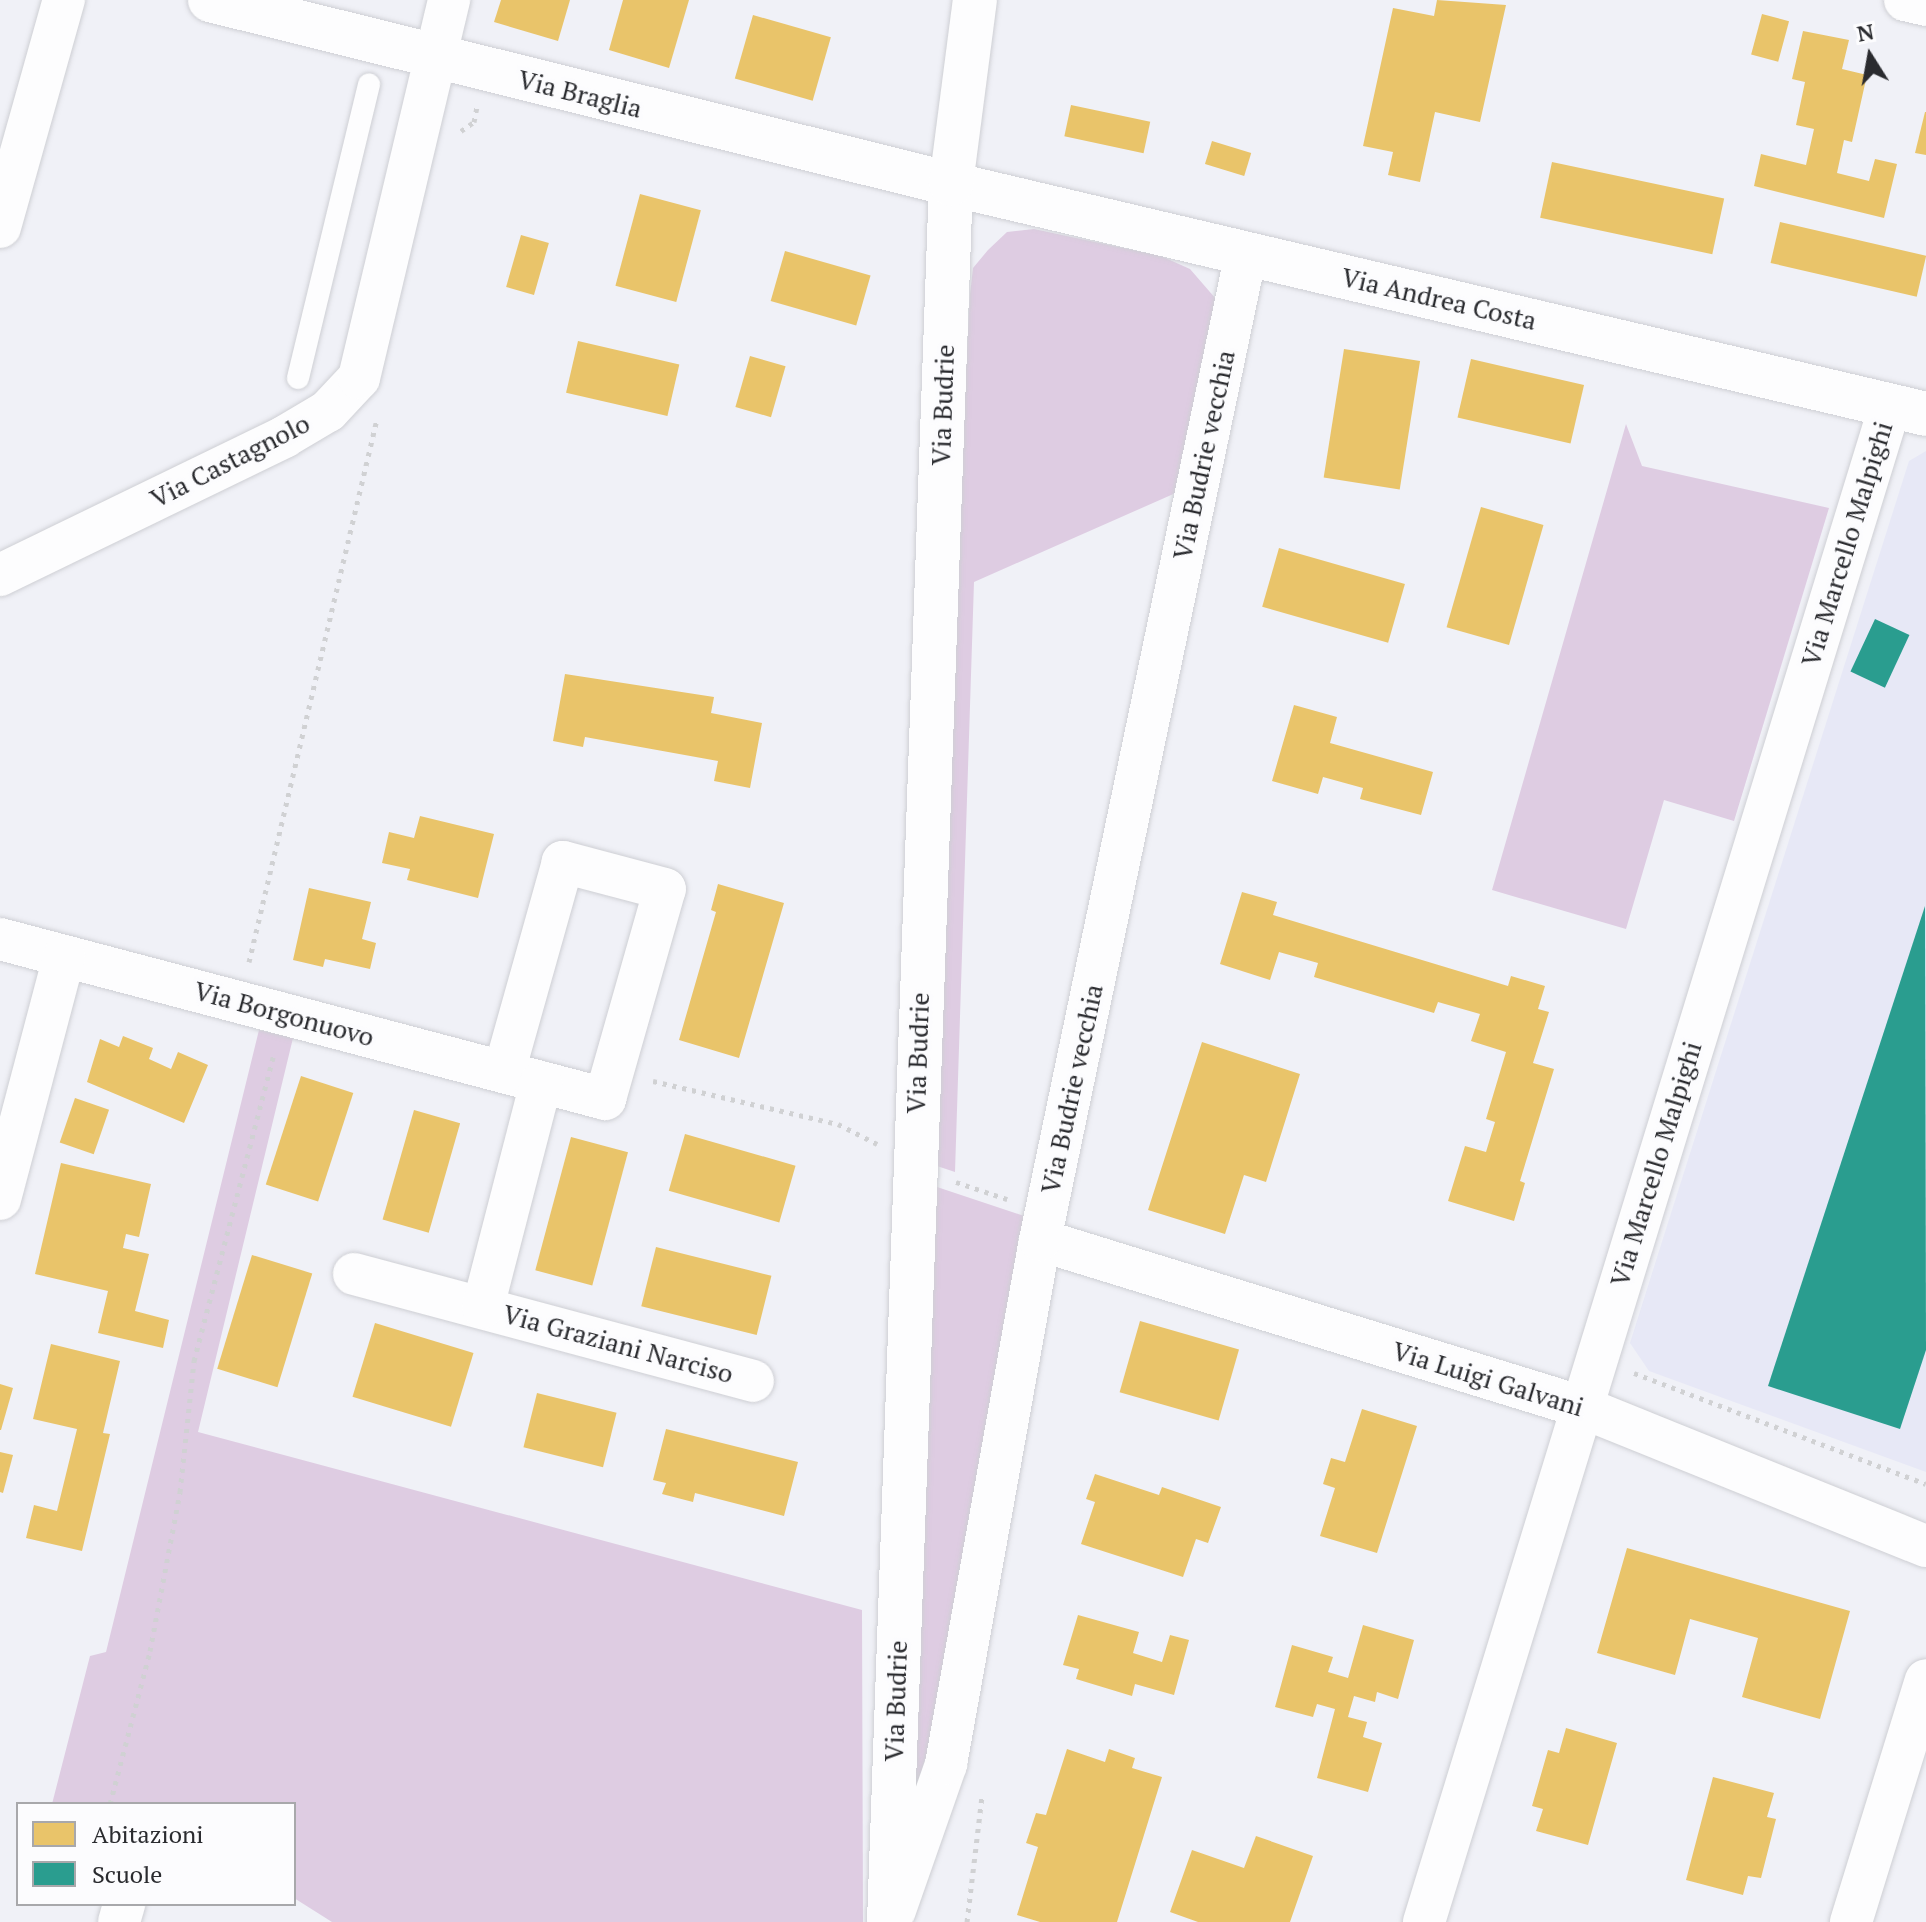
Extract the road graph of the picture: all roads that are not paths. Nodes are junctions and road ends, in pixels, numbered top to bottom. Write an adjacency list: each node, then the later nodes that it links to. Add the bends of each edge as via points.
1 (64, 0): 10 (street)
2 (210, 0): 7 (main road, Via Braglia)
3 (449, 0): 7 (street, Via Castagnolo)
4 (975, 0): 9 (main road, Via Budrie)
5 (1905, 0): 6 (street)
6 (1926, 5)
7 (432, 59): 9 (main road, Via Braglia); 14 (street, Via Castagnolo, via 359,378 328,411 294,431)
8 (369, 84): 12 (lane)
9 (951, 184): 11 (main road, Via Andrea Costa); 27 (main road, Via Budrie)
10 (0, 227)
11 (1246, 253): 13 (main road, Via Andrea Costa); 20 (street, Via Budrie vecchia)
12 (298, 378)
13 (1908, 410): 24 (street, Via Marcello Malpighi)
14 (4, 572)
15 (0, 939): 16 (street, Via Borgonuovo)
16 (64, 956): 18 (street, Via Borgonuovo); 19 (street)
17 (613, 1072): 18 (street, Via Borgonuovo, via 605,1099); 18 (street, Via Graziani Narciso, via 665,889 563,862)
18 (523, 1077): 22 (street, Via Graziani Narciso)
19 (0, 1199)
20 (1043, 1226): 24 (street, Via Luigi Galvani); 27 (street, Via Budrie vecchia, via 946,1764)
21 (354, 1274): 22 (street, Via Graziani Narciso)
22 (483, 1307): 23 (street, Via Graziani Narciso)
23 (753, 1381)
24 (1579, 1406): 25 (street, Via Luigi Galvani); 28 (street, Via Marcello Malpighi)
25 (1926, 1546)
26 (1926, 1680): 29 (street)
27 (890, 1922)
28 (1424, 1922)
29 (1851, 1922)

